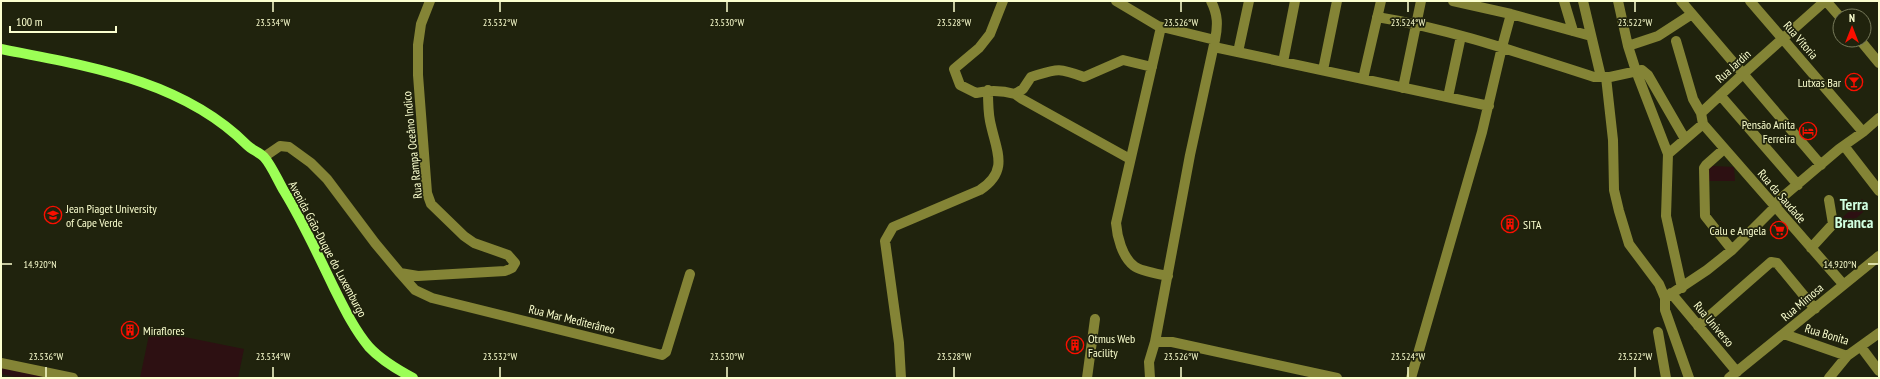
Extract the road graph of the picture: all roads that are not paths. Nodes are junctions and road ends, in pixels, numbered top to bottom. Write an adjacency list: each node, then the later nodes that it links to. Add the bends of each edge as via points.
1 (430, 1): 64 (street, Rua Rampa Oceâno Indico, via 421,24 418,45 427,193 431,204 464,236 474,243 508,255 514,263 512,268 504,271 418,276)
2 (1003, 1): 42 (street, via 990,34 979,48 954,69 960,85 976,93)
3 (1116, 1): 21 (street)
4 (1211, 1): 27 (street, via 1218,25)
5 (1249, 1): 32 (street)
6 (1295, 1): 33 (street)
7 (1337, 1): 36 (street)
8 (1381, 1): 19 (street)
9 (1421, 1): 20 (street)
10 (1453, 1): 17 (street)
11 (1564, 1): 22 (street)
12 (1583, 1): 24 (street)
13 (1618, 1): 28 (street)
14 (1681, 1): 18 (street)
15 (1750, 1): 25 (street, Rua Vitoria)
16 (1826, 1): 25 (street, Rua Jardin)
17 (1511, 14): 22 (street); 29 (street)
18 (1692, 14): 28 (street, via 1658,36); 38 (street)
19 (1377, 17): 20 (street); 40 (street)
20 (1416, 23): 23 (street); 41 (street)
21 (1162, 27): 27 (street); 35 (street)
22 (1573, 31): 24 (street)
23 (1461, 36): 29 (street); 45 (street)
24 (1591, 36): 39 (street)
25 (1783, 40): 38 (street, Rua Jardin); 49 (street, Rua Vitoria)
26 (1676, 41): 47 (street, Rua da Saudade, via 1693,99)
27 (1214, 43): 32 (street); 66 (street)
28 (1628, 46): 37 (street)
29 (1502, 47): 39 (street, via 1594,77); 46 (street)
30 (1867, 48): 34 (street)
31 (1, 50): 54 (main road, Avenida Grão-Duque do Luxemburgo, via 106,71 171,93 208,113)
32 (1238, 52): 33 (street)
33 (1282, 62): 36 (street)
34 (1879, 63)
35 (1152, 67): 43 (street, via 1124,60 1084,77 1057,69 1031,77 1023,89); 55 (street)
36 (1323, 70): 40 (street)
37 (1636, 71): 39 (street); 50 (street, via 1642,70 1648,75); 53 (street)
38 (1743, 74): 44 (street, Rua Jardin); 56 (street)
39 (1604, 77): 69 (street, via 1613,140 1614,190 1619,211 1629,244)
40 (1363, 79): 41 (street)
41 (1403, 88): 45 (street)
42 (988, 90): 43 (street); 85 (street, via 989,119 1000,161 997,174 991,183 893,227 885,241 899,343)
43 (1015, 94): 55 (street)
44 (1720, 95): 47 (street, Rua Jardin); 57 (street)
45 (1448, 97): 46 (street)
46 (1489, 106): 89 (street)
47 (1702, 118): 50 (street, Rua Jardin); 52 (street, Rua da Saudade)
48 (1879, 118): 49 (street)
49 (1863, 132): 51 (street)
50 (1685, 139): 53 (street, Rua Jardin)
51 (1845, 146): 56 (street); 58 (street); 60 (street, via 1842,152)
52 (1724, 149): 60 (street, Rua da Saudade); 62 (street, via 1704,168 1705,216)
53 (1668, 154): 68 (street, via 1666,216)
54 (264, 157): 64 (street, via 280,146 289,147 311,163); 84 (main road, Avenida Grão-Duque do Luxemburgo, via 304,226 356,329 380,357)
55 (1130, 159): 66 (street, via 1116,222 1117,234 1124,253 1134,267)
56 (1821, 165): 57 (street)
57 (1798, 185): 60 (street, via 1779,200)
58 (1879, 190)
59 (1830, 200): 61 (street, via 1833,224)
60 (1775, 207): 61 (street, Rua da Saudade); 62 (street)
61 (1811, 248): 67 (street, Rua da Saudade)
62 (1732, 250): 68 (street)
63 (1879, 256): 67 (street, Rua Mimosa)
64 (400, 273): 65 (street, Rua Mar Mediterâneo, via 415,290 432,298 662,355 666,352)
65 (690, 274)
66 (1168, 276): 76 (street)
67 (1843, 284): 70 (street, Rua Mimosa)
68 (1682, 288): 69 (street)
69 (1668, 296): 72 (street, Rua Universo); 91 (street, via 1665,310)
70 (1815, 309): 72 (street, via 1777,263 1771,262); 75 (street, Rua Mimosa)
71 (1095, 320): 86 (street)
72 (1698, 326): 81 (street, Rua Universo)
73 (1658, 332): 90 (street)
74 (1879, 333): 77 (street, Rua Bonita)
75 (1784, 334): 78 (street, Rua Bonita); 81 (street, Rua Mimosa)
76 (1155, 342): 87 (street, via 1149,362); 88 (street, via 1172,342)
77 (1861, 348): 78 (street, Rua Bonita); 80 (street)
78 (1847, 356): 92 (street)
79 (1, 363): 82 (street)
80 (1879, 371)
81 (1738, 374)
82 (54, 376): 83 (street)
83 (73, 378)
84 (413, 378)
85 (901, 378)
86 (1087, 378)
87 (1150, 378)
88 (1337, 378)
89 (1411, 378)
90 (1666, 378)
91 (1689, 378)
92 (1829, 378)

